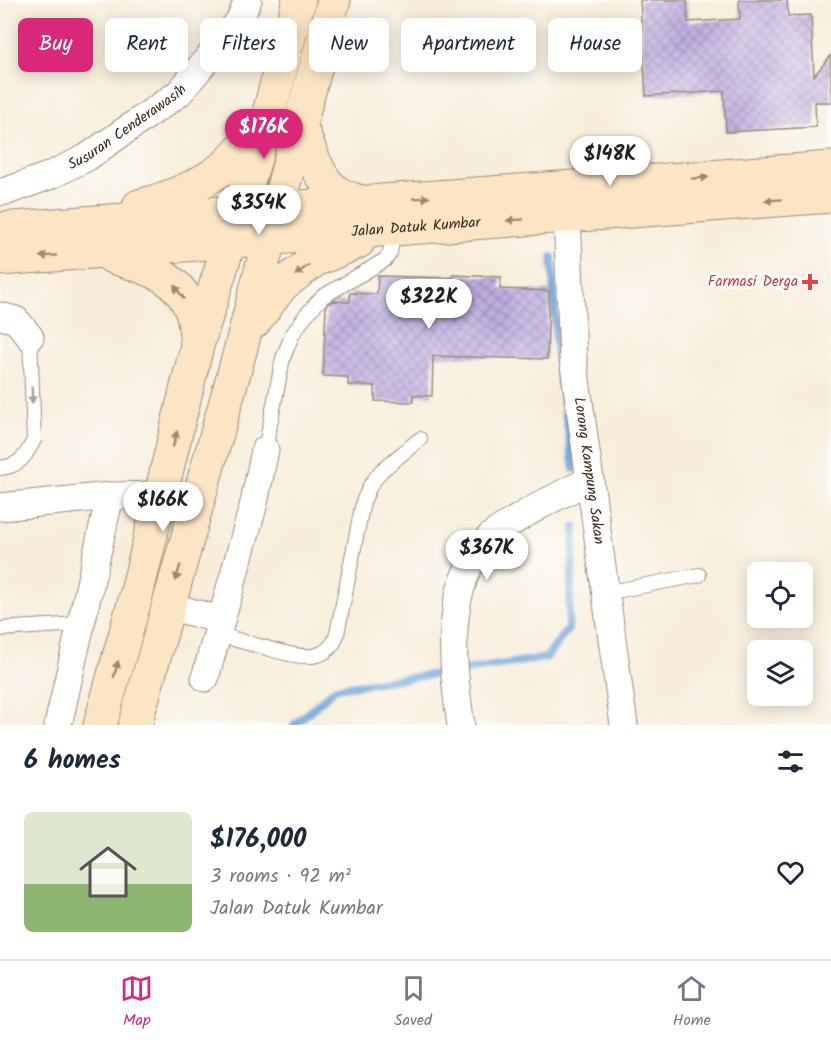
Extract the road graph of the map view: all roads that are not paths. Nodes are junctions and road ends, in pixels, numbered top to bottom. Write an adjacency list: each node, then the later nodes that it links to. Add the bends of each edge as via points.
1 (248, 0): 7 (street, Susuran Cenderawasih, via 239,21 178,93 86,158)
2 (299, 0): 4 (main road)
3 (334, 0): 5 (main road)
4 (267, 120): 10 (main road); 12 (main road, via 225,166 199,185 166,200)
5 (300, 125): 9 (main road, via 330,187); 13 (main road)
6 (831, 168): 9 (main road, Jalan Datuk Kumbar, one-way to 6)
7 (0, 192)
8 (831, 196): 11 (main road, Jalan Datuk Kumbar, one-way to 11)
9 (363, 202): 13 (main road, Jalan Datuk Kumbar)
10 (238, 212): 12 (main road, Jalan Datuk Kumbar); 13 (main road, Jalan Datuk Kumbar); 16 (main road)
11 (567, 216): 15 (main road, Jalan Datuk Kumbar, one-way to 15); 26 (street, Lorong Kampung Sakan, via 573,358)
12 (71, 224): 14 (main road, Jalan Datuk Kumbar)
13 (273, 224): 15 (main road, Jalan Datuk Kumbar); 16 (main road, Jalan Datuk Kumbar); 22 (main road)
14 (0, 229)
15 (394, 230): 22 (main road, one-way to 22, via 315,260 282,285 256,318); 24 (lane, via 386,260 322,297 292,335 283,358)
16 (229, 243): 17 (main road, Jalan Datuk Kumbar); 21 (main road)
17 (96, 253): 18 (main road, Jalan Datuk Kumbar, one-way to 18); 21 (main road, one-way to 17, via 192,314 171,281 152,269)
18 (0, 259)
19 (0, 316): 20 (street, via 16,320)
20 (30, 337): 25 (lane, one-way to 25, via 34,440 20,461)
21 (197, 346): 27 (main road, one-way to 21)
22 (239, 355): 32 (main road, one-way to 32)
23 (420, 439): 34 (lane, via 381,471 370,486 363,502 337,634 328,649 321,654 294,656)
24 (265, 450): 34 (street)
25 (0, 468)
26 (590, 480): 31 (street, Lorong Kampung Sakan); 40 (street, via 508,524 475,554 465,575 453,628)
27 (161, 495): 28 (street); 38 (main road, one-way to 27)
28 (110, 496): 29 (street); 33 (street)
29 (0, 507)
30 (699, 575): 31 (lane)
31 (605, 593): 41 (street, Lorong Kampung Sakan)
32 (168, 606): 34 (street); 39 (main road)
33 (80, 624): 35 (lane); 37 (street)
34 (219, 627): 36 (street)
35 (0, 629)
36 (205, 678)
37 (58, 725)
38 (100, 725)
39 (135, 725)
40 (461, 725)
41 (624, 725)

